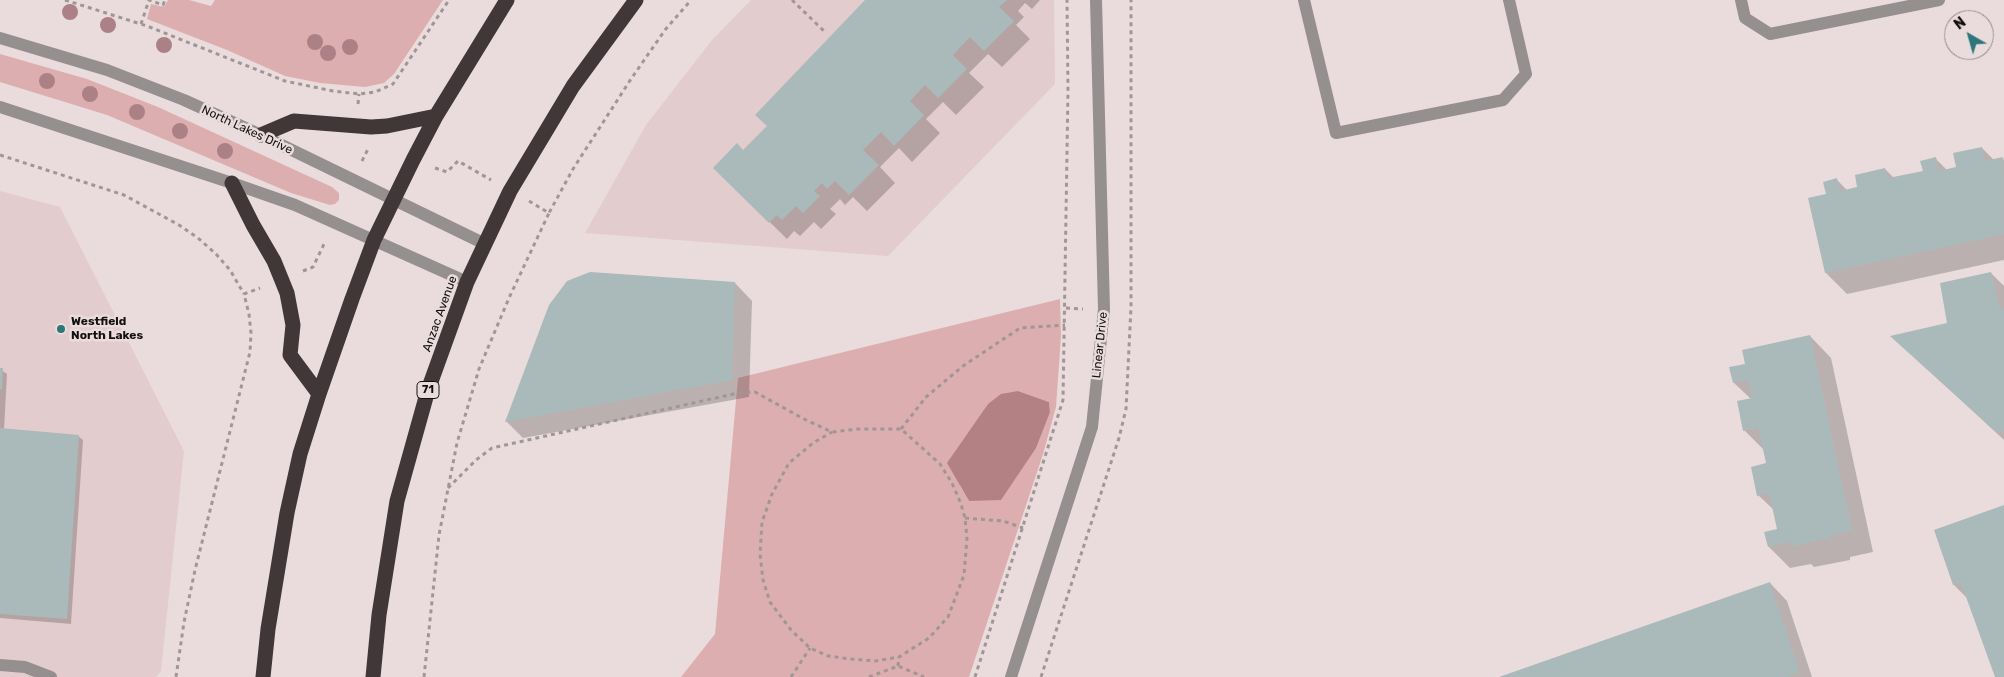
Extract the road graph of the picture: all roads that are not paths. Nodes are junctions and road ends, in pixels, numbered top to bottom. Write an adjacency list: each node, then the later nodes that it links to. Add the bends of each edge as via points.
1 (507, 0): 10 (highway)
2 (636, 0): 15 (highway, Anzac Avenue / 71, via 573,86 510,191)
3 (1096, 0): 22 (street, Linear Drive, via 1104,309 1092,427)
4 (1304, 0): 5 (street, via 1336,133 1503,100 1526,74)
5 (1509, 0)
6 (1741, 0): 7 (street, via 1745,18 1770,34)
7 (1938, 0)
8 (0, 38): 11 (street, North Lakes Drive, via 107,70)
9 (0, 107): 12 (street)
10 (436, 116): 11 (highway, via 364,127 294,122); 13 (highway)
11 (261, 135): 13 (street, North Lakes Drive)
12 (232, 182): 14 (street); 17 (highway, via 288,293 293,325 290,355)
13 (393, 200): 14 (highway); 15 (street, North Lakes Drive)
14 (374, 240): 16 (street); 17 (highway)
15 (485, 244): 16 (highway, Anzac Avenue / 71)
16 (467, 282): 21 (highway, Anzac Avenue / 71, via 428,390 397,501)
17 (318, 394): 20 (highway, via 287,513)
18 (0, 665): 19 (street, via 25,667)
19 (51, 677)
20 (263, 677)
21 (373, 677)
22 (1011, 677)

